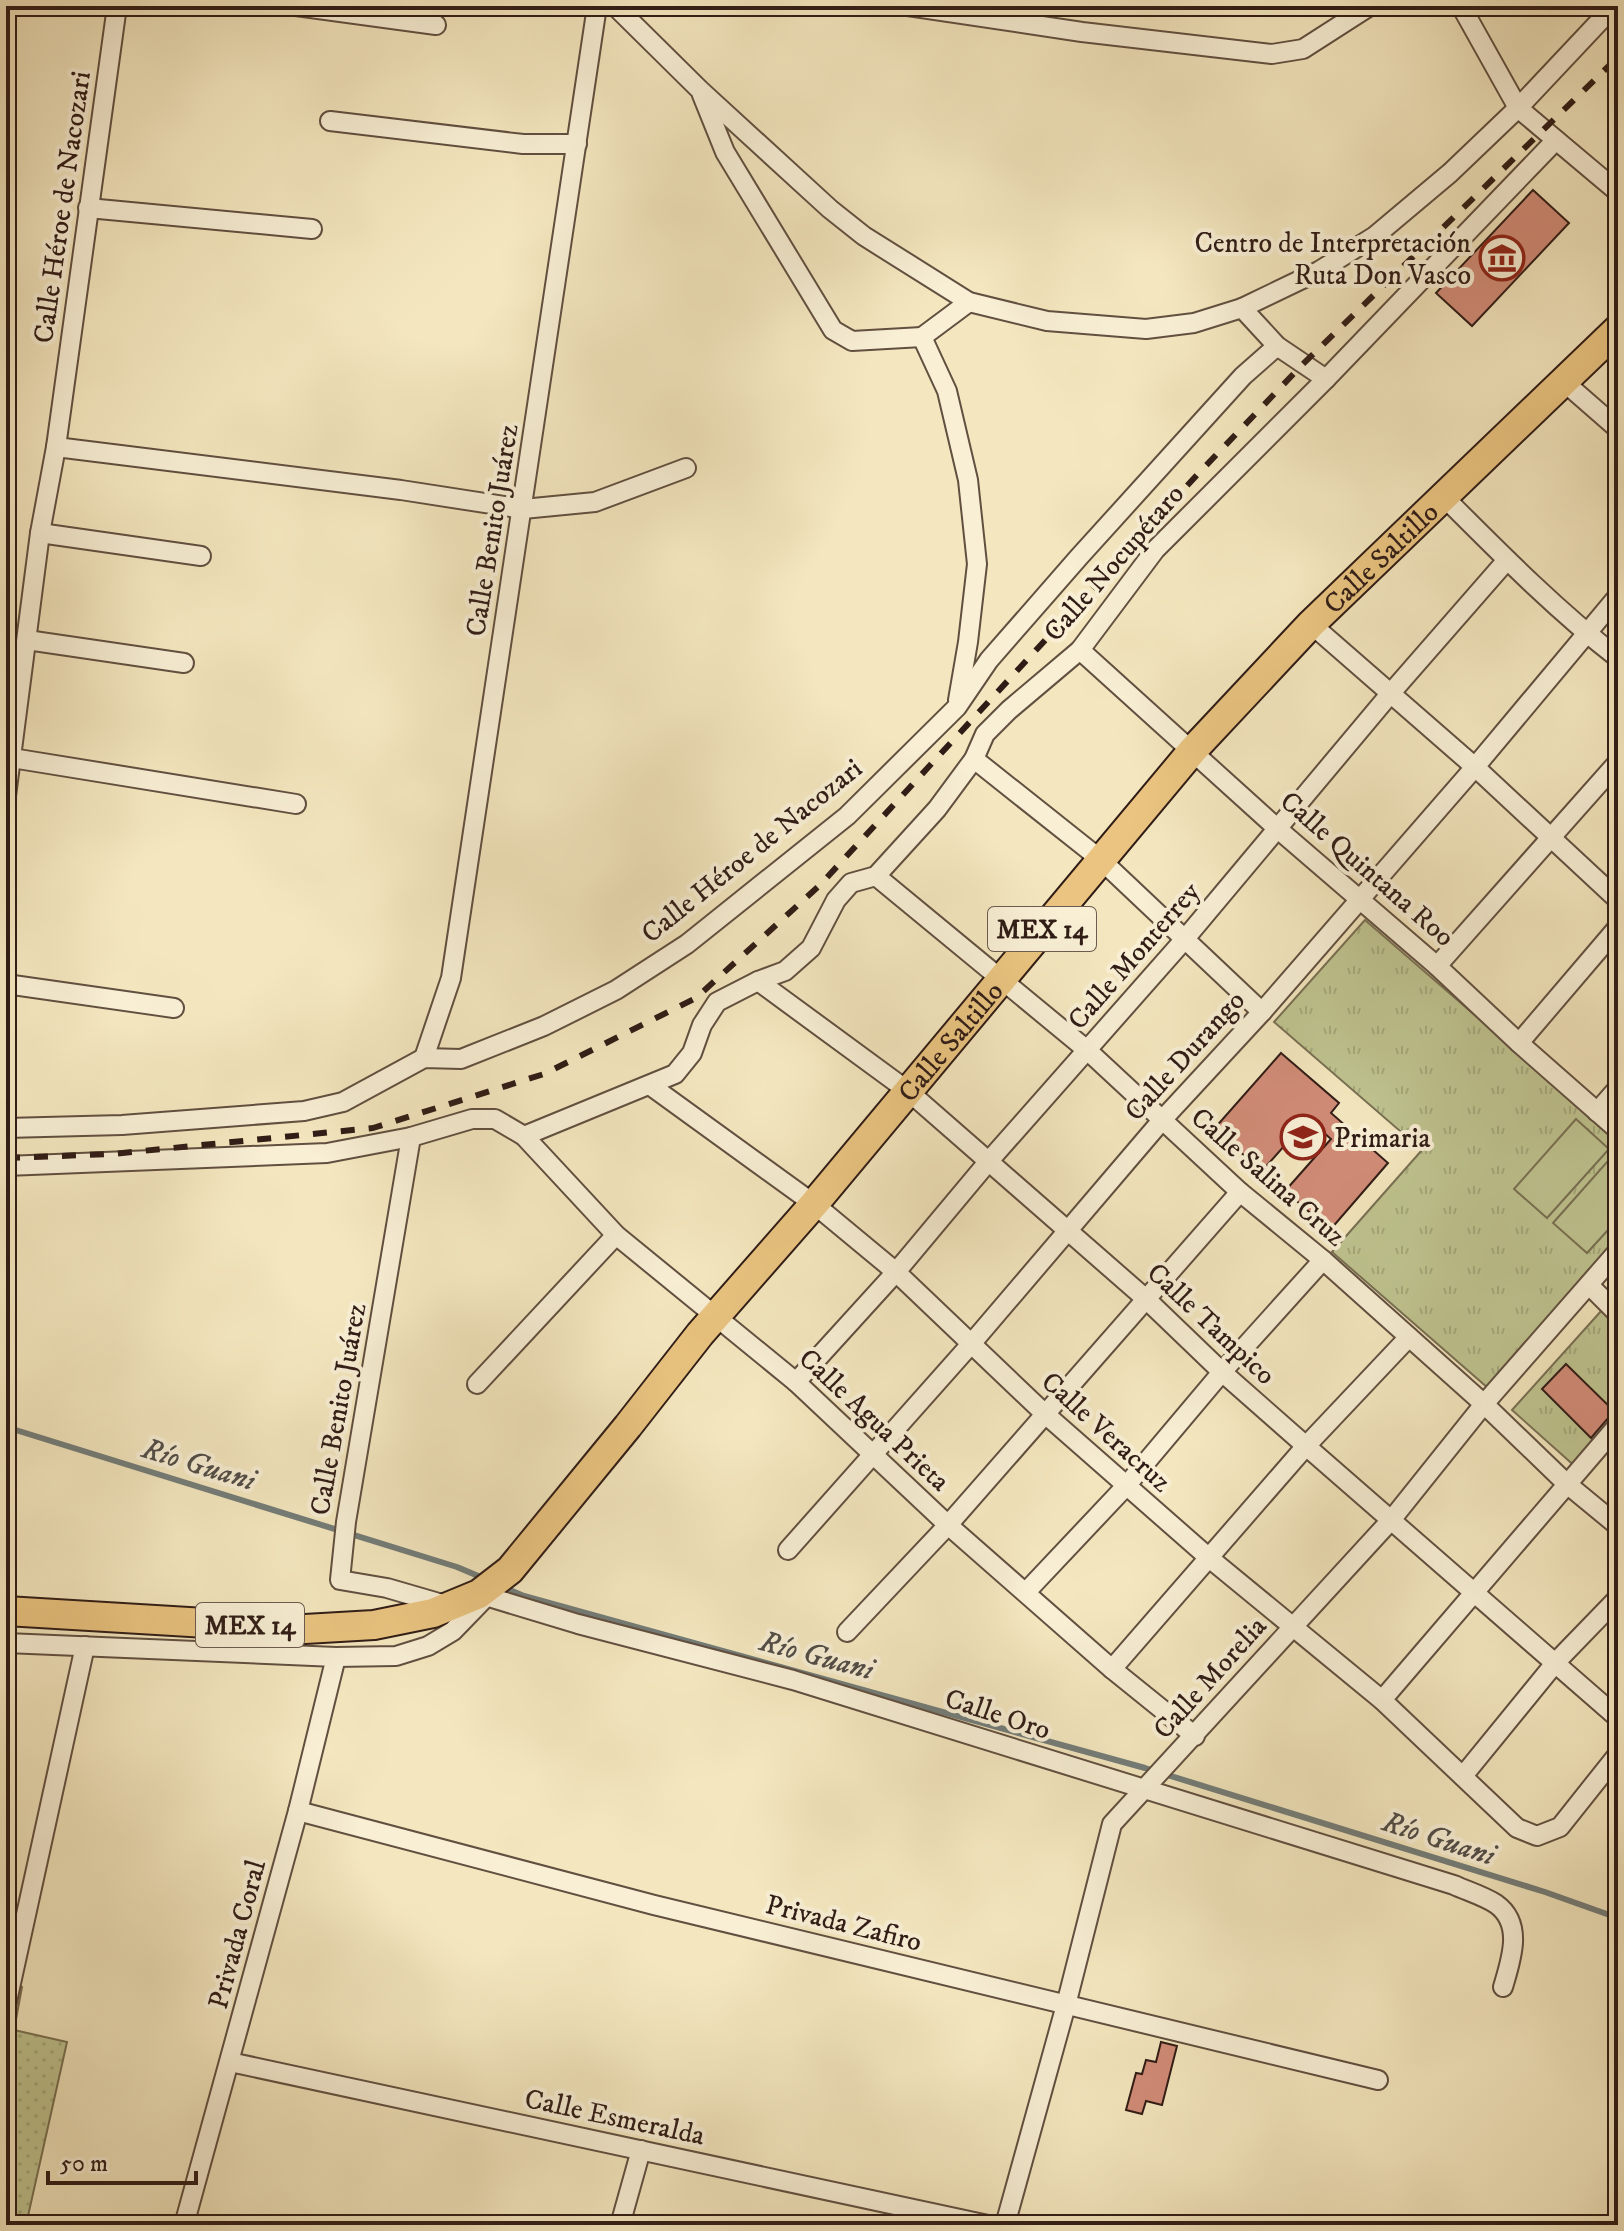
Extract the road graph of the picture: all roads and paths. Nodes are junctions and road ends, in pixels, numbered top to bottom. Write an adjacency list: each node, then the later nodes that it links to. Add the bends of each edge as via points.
1 (117, 6): 16 (street, Calle Héroe de Nacozari)
2 (296, 6): 9 (street)
3 (597, 6): 14 (street, Calle Benito Juárez)
4 (615, 6): 10 (street)
5 (908, 6): 6 (street, via 1272,54 1303,49)
6 (1370, 6)
7 (1461, 6): 11 (street)
8 (1614, 6): 11 (street)
9 (436, 25)
10 (700, 90): 18 (street, via 864,236); 21 (street, via 725,152 833,330 852,341)
11 (1518, 108): 13 (street); 19 (street, via 1375,236 1319,271)
12 (330, 121): 14 (street, via 523,144)
13 (1556, 140): 15 (street); 23 (street, Calle Nocupétaro)
14 (577, 144): 29 (street, Calle Benito Juárez)
15 (1618, 192)
16 (88, 208): 17 (street); 26 (street, Calle Héroe de Nacozari)
17 (312, 229)
18 (969, 302): 19 (street, via 1047,321 1146,329 1194,323); 21 (street)
19 (1242, 308): 22 (street)
20 (1618, 329): 24 (main road, Calle Saltillo / MEX 14)
21 (922, 337): 41 (street, via 947,391 968,480 977,564)
22 (1277, 346): 23 (street); 41 (street, Calle Héroe de Nacozari, via 1243,376 1079,557 989,660)
23 (1326, 379): 37 (street, Calle Nocupétaro, via 1155,550)
24 (1563, 381): 25 (street); 28 (main road, Calle Saltillo / MEX 14)
25 (1618, 429)
26 (56, 447): 29 (street); 30 (street, Calle Héroe de Nacozari)
27 (686, 468): 29 (street, via 595,502)
28 (1442, 495): 32 (street); 34 (main road, Calle Saltillo / MEX 14)
29 (523, 509): 65 (street, Calle Benito Juárez, via 451,978)
30 (40, 533): 31 (street); 36 (street, Calle Héroe de Nacozari)
31 (201, 556)
32 (1507, 560): 35 (street); 40 (street, Calle Monterrey)
33 (1618, 596): 35 (street, Calle Durango)
34 (1311, 624): 40 (street); 42 (main road, Calle Saltillo / MEX 14)
35 (1586, 633): 38 (street); 46 (street, Calle Durango)
36 (27, 640): 39 (street); 43 (street, Calle Héroe de Nacozari)
37 (1080, 650): 42 (street, Calle Quintana Roo); 44 (street, Calle Nocupétaro, via 985,734)
38 (1618, 658)
39 (184, 663)
40 (1390, 694): 46 (street); 49 (street, Calle Monterrey)
41 (957, 707): 65 (street, Calle Héroe de Nacozari, via 847,816 687,944 616,990 544,1026 461,1059)
42 (1193, 750): 49 (street, Calle Quintana Roo); 51 (main road, Calle Saltillo / MEX 14)
43 (12, 758): 47 (street, Calle Héroe de Nacozari); 48 (street)
44 (974, 759): 51 (street); 52 (street, Calle Nocupétaro)
45 (1618, 762): 50 (street)
46 (1475, 767): 50 (street); 53 (street, Calle Durango)
47 (6, 796)
48 (296, 804)
49 (1279, 830): 53 (street, Calle Quintana Roo); 56 (street, Calle Monterrey)
50 (1551, 838): 54 (street); 57 (street)
51 (1100, 859): 56 (street); 58 (main road, Calle Saltillo / MEX 14)
52 (876, 876): 58 (street, Calle Salina Cruz); 59 (street, Calle Nocupétaro, via 851,883 811,948 785,971)
53 (1359, 898): 57 (street, Calle Quintana Roo); 62 (street, Calle Durango)
54 (1618, 900)
55 (1618, 927): 63 (street)
56 (1184, 940): 62 (street); 64 (street, Calle Monterrey)
57 (1437, 966): 63 (street, Calle Quintana Roo)
58 (1001, 979): 64 (street, Calle Salina Cruz); 68 (main road, Calle Saltillo / MEX 14)
59 (758, 981): 66 (street, Calle Nocupétaro, via 717,1002 692,1053 675,1074); 68 (street, Calle Tampico)
60 (6, 984): 61 (street)
61 (174, 1008)
62 (1262, 1012): 70 (street, Calle Durango)
63 (1519, 1043): 69 (street, Calle Quintana Roo)
64 (1087, 1050): 70 (street, Calle Salina Cruz); 75 (street, Calle Monterrey)
65 (424, 1058): 71 (street, Calle Héroe de Nacozari, via 343,1102 304,1111)
66 (651, 1086): 73 (street, Calle Nocupétaro); 78 (street, Calle Veracruz)
67 (1618, 1088): 69 (street)
68 (908, 1091): 75 (street, Calle Tampico); 78 (main road, Calle Saltillo / MEX 14)
69 (1597, 1112): 72 (street, Calle Quintana Roo)
70 (1163, 1119): 77 (street, Calle Salina Cruz); 79 (street, Calle Durango)
71 (6, 1128)
72 (1618, 1130)
73 (524, 1136): 74 (street, via 495,1119 472,1119); 80 (street, Calle Agua Prieta)
74 (411, 1137): 76 (street, via 327,1153); 109 (street, Calle Benito Juárez, via 340,1580)
75 (988, 1162): 79 (street, Calle Tampico); 83 (street, Calle Monterrey)
76 (6, 1166)
77 (1240, 1192): 82 (street, Calle Salina Cruz); 85 (street)
78 (814, 1204): 83 (street, Calle Veracruz); 87 (main road, Calle Saltillo / MEX 14)
79 (1067, 1230): 85 (street, Calle Tampico); 89 (street, Calle Durango)
80 (616, 1235): 87 (street, Calle Agua Prieta); 92 (street)
81 (1618, 1251): 84 (street, Calle Morelia)
82 (1323, 1260): 88 (street, Calle Salina Cruz); 90 (street)
83 (896, 1272): 89 (street, Calle Veracruz); 91 (street, Calle Monterrey)
84 (1589, 1285): 86 (street); 93 (street, Calle Morelia)
85 (1146, 1299): 90 (street, Calle Tampico); 94 (street)
86 (1618, 1314)
87 (715, 1317): 91 (street, Calle Agua Prieta); 107 (main road, Calle Saltillo / MEX 14, via 510,1570)
88 (1409, 1337): 93 (street, Calle Salina Cruz); 96 (street)
89 (971, 1344): 94 (street, Calle Veracruz); 97 (street, Calle Durango)
90 (1222, 1372): 96 (street, Calle Tampico); 99 (street)
91 (796, 1382): 97 (street, Calle Agua Prieta)
92 (477, 1384)
93 (1484, 1404): 98 (street, Calle Salina Cruz); 100 (street, Calle Morelia)
94 (1044, 1413): 99 (street, Calle Veracruz); 101 (street)
95 (1618, 1425): 98 (street)
96 (1306, 1446): 100 (street, Calle Tampico); 104 (street)
97 (873, 1453): 101 (street, Calle Agua Prieta); 103 (street, Calle Durango)
98 (1567, 1484): 102 (street, Calle Salina Cruz); 105 (street)
99 (1126, 1486): 104 (street, Calle Veracruz); 106 (street)
100 (1392, 1519): 105 (street, Calle Tampico); 111 (street, Calle Morelia)
101 (948, 1525): 106 (street, Calle Agua Prieta); 112 (street)
102 (1618, 1526)
103 (788, 1550)
104 (1208, 1557): 111 (street, Calle Veracruz); 117 (street)
105 (1475, 1591): 116 (street, Calle Tampico); 118 (street)
106 (1026, 1592): 117 (street, Calle Agua Prieta)
107 (483, 1594): 109 (main road, MEX 14); 115 (street, via 453,1631 428,1646 396,1656); 123 (street, Calle Oro)
108 (1618, 1598): 116 (street)
109 (449, 1606): 110 (main road, MEX 14, via 374,1625 305,1629)
110 (6, 1611)
111 (1292, 1627): 118 (street, Calle Veracruz); 120 (street, Calle Morelia)
112 (847, 1632)
113 (6, 1643): 114 (street)
114 (85, 1646): 115 (street); 127 (street)
115 (336, 1657): 124 (street, Privada Coral)
116 (1556, 1662): 119 (street, Calle Tampico); 122 (street)
117 (1112, 1669): 120 (street, Calle Agua Prieta)
118 (1382, 1700): 122 (street, Calle Veracruz)
119 (1618, 1718)
120 (1191, 1740): 123 (street, Calle Morelia)
121 (1618, 1754): 122 (street, Calle Veracruz, via 1560,1827 1537,1836 1517,1828)
122 (1463, 1776)
123 (1148, 1784): 125 (street, Calle Oro, via 1454,1885 1496,1904 1514,1930); 126 (street, Calle Morelia, via 1112,1824)
124 (298, 1811): 126 (street, Privada Zafiro); 128 (street, Privada Coral)
125 (1503, 1987)
126 (1066, 2005): 129 (street, Privada Zafiro); 134 (street, Calle Morelia)
127 (6, 2006)
128 (230, 2062): 130 (street, Calle Esmeralda); 131 (street, Privada Coral)
129 (1378, 2080)
130 (641, 2150): 132 (street); 133 (street, Calle Esmeralda)
131 (184, 2225)
132 (620, 2225)
133 (988, 2225)
134 (1005, 2225)

